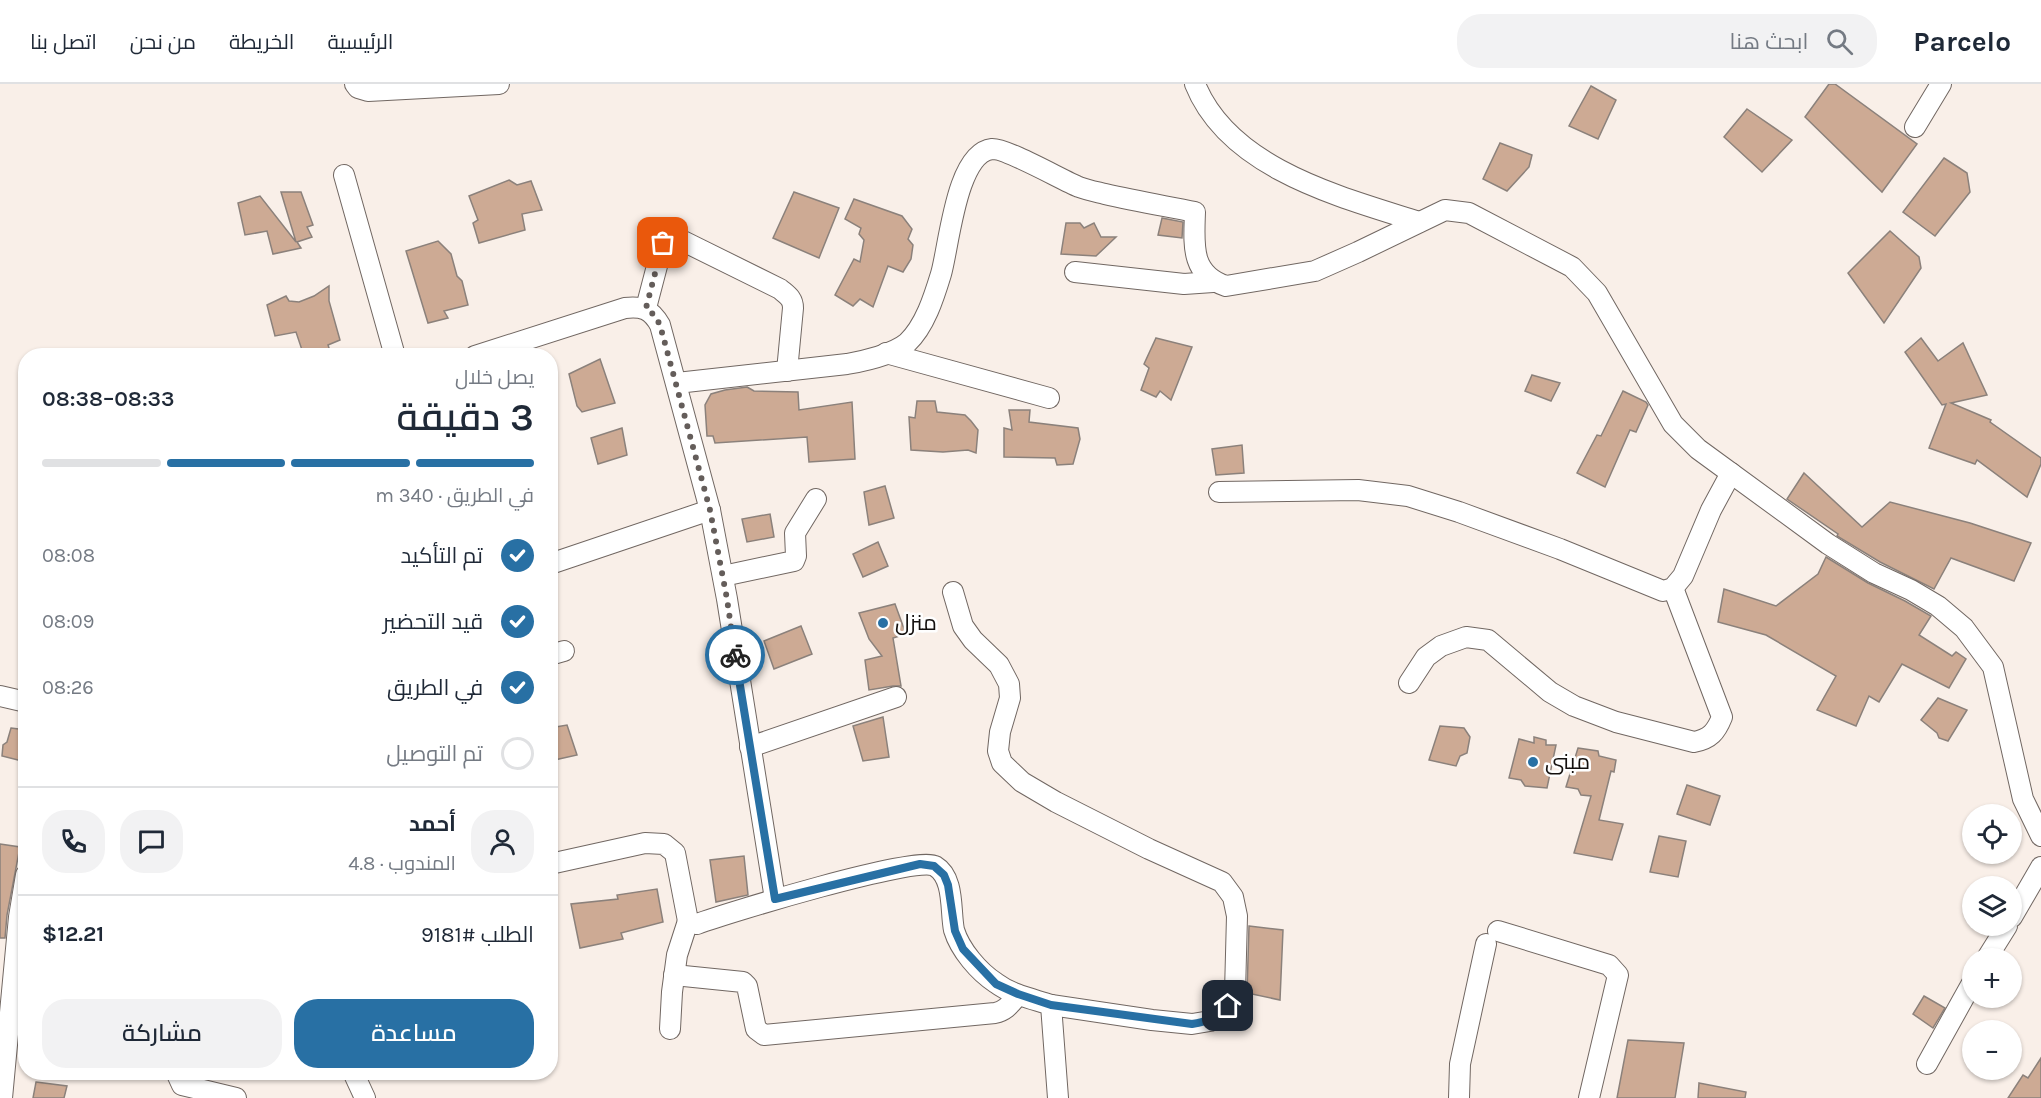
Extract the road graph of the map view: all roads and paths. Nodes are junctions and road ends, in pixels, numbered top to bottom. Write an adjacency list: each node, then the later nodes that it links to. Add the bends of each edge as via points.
1 (355, 84): 2 (street, via 368,91)
2 (499, 84)
3 (1195, 84): 7 (street, via 1202,101 1225,128 1272,165 1317,188)
4 (1941, 84): 5 (street)
5 (1915, 127)
6 (344, 175): 11 (street)
7 (1419, 222): 9 (street, via 1315,270 1226,286); 17 (street, via 1445,210 1468,213 1572,267 1597,293 1673,424)
8 (1075, 272): 9 (street, via 1185,284)
9 (1213, 282): 13 (street, via 1197,261 1195,212 1082,188 1010,154 989,149 976,158 960,185 941,273 924,319 904,345)
10 (646, 308): 12 (street, via 625,308); 14 (street, via 663,243 671,236 679,239 780,289 793,302); 15 (street, via 660,325)
11 (393, 348)
12 (500, 348)
13 (886, 353): 14 (street, via 847,364); 16 (street)
14 (787, 371): 15 (street)
15 (677, 383): 20 (street)
16 (1049, 398)
17 (1731, 473): 23 (street, via 1683,576); 30 (street, via 1846,556 1911,590 1964,628 1993,667 2023,799)
18 (1219, 492): 23 (street, via 1358,490 1408,496 1560,549 1663,591)
19 (816, 499): 22 (street, via 795,534 794,561)
20 (710, 510): 21 (street); 22 (street)
21 (558, 561)
22 (723, 576): 29 (street)
23 (1673, 588): 25 (street, via 1722,717 1706,739 1694,742 1616,722 1574,706 1550,693 1488,640 1466,638 1441,646 1426,657)
24 (953, 592): 40 (street, via 963,626 999,665 1009,684 1010,698 998,751 1002,763 1022,782 1056,802 1222,882 1233,897 1238,916 1235,992 1228,1006 1210,1021 1192,1024)
25 (1409, 683)
26 (0, 696): 28 (street)
27 (896, 698): 29 (street)
28 (18, 700)
29 (750, 747): 33 (street)
30 (2041, 836)
31 (558, 862): 36 (street, via 645,843 664,844 675,853)
32 (2041, 867): 34 (street)
33 (775, 899): 36 (street, via 697,924); 38 (street, via 920,864 934,866 948,885 955,931 963,949 996,984)
34 (2022, 900)
35 (18, 917): 45 (street)
36 (688, 921): 37 (street)
37 (674, 975): 38 (street, via 743,982 756,1029 764,1035 995,1013 1001,1012); 41 (street)
38 (1018, 994): 40 (street)
39 (1962, 1001): 42 (street)
40 (1051, 1005): 48 (street)
41 (670, 1029)
42 (1927, 1064)
43 (180, 1080): 46 (street, via 182,1085)
44 (357, 1080): 47 (street)
45 (2, 1098)
46 (236, 1098)
47 (365, 1098)
48 (1058, 1098)
49 (1459, 1098): 50 (street, via 1460,1064 1492,938 1609,965 1618,975)
50 (1589, 1098)

